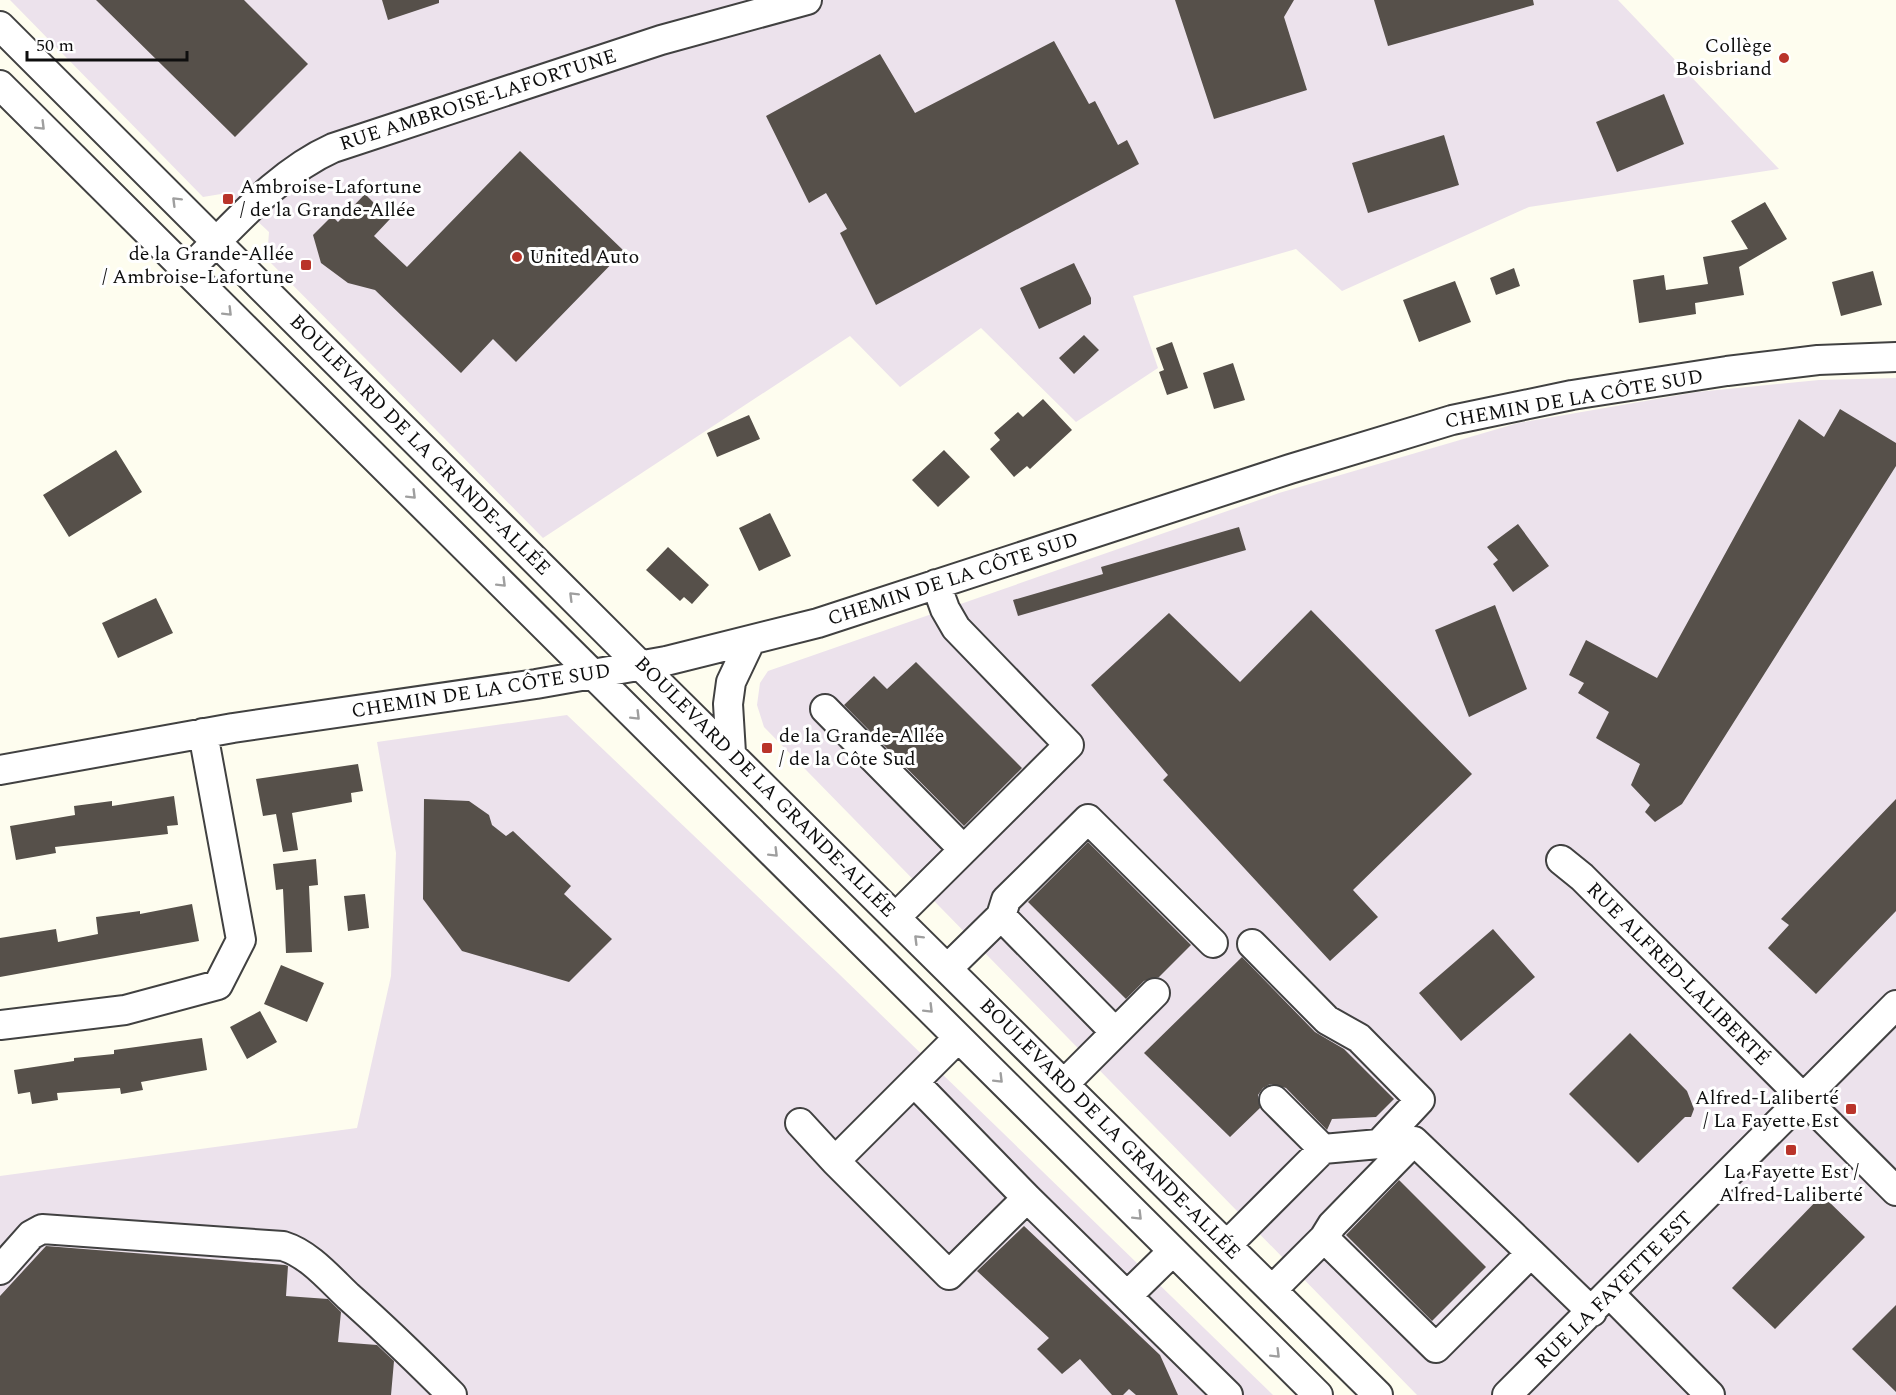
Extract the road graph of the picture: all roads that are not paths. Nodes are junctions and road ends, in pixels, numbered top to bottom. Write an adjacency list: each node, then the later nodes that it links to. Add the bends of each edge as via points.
1 (807, 0): 4 (street, RUE AMBROISE-LAFORTUNE, via 662,40 333,148 300,165)
2 (0, 26): 4 (street, BOULEVARD DE LA GRANDE-ALLÉE, one-way to 2)
3 (0, 85): 5 (street, BOULEVARD DE LA GRANDE-ALLÉE, one-way to 5)
4 (217, 242): 5 (street, RUE AMBROISE-LAFORTUNE); 9 (street, BOULEVARD DE LA GRANDE-ALLÉE, one-way to 4)
5 (187, 271): 10 (street, BOULEVARD DE LA GRANDE-ALLÉE, one-way to 10)
6 (1896, 357): 7 (street, CHEMIN DE LA CÔTE SUD, via 1818,360 1727,371 1572,395 1470,416 1341,452)
7 (936, 584): 8 (street, CHEMIN DE LA CÔTE SUD); 15 (street, via 956,628 1069,745)
8 (750, 642): 9 (street, CHEMIN DE LA CÔTE SUD); 13 (street, via 731,682)
9 (641, 666): 10 (street, CHEMIN DE LA CÔTE SUD); 13 (street, BOULEVARD DE LA GRANDE-ALLÉE)
10 (594, 675): 12 (street, CHEMIN DE LA CÔTE SUD); 26 (street, BOULEVARD DE LA GRANDE-ALLÉE, one-way to 26)
11 (825, 709): 15 (street)
12 (203, 734): 14 (street, CHEMIN DE LA CÔTE SUD); 24 (street, via 241,940 218,985 124,1010)
13 (731, 753): 18 (street, BOULEVARD DE LA GRANDE-ALLÉE)
14 (0, 770)
15 (963, 849): 18 (street)
16 (1561, 860): 29 (street, RUE ALFRED-LALIBERTÉ)
17 (1001, 916): 19 (street, via 1006,900 1088,819); 21 (street); 25 (street)
18 (896, 917): 21 (street, BOULEVARD DE LA GRANDE-ALLÉE, one-way to 18)
19 (1213, 943)
20 (1252, 944): 32 (street, via 1327,1020 1359,1038 1420,1100 1379,1144)
21 (948, 968): 28 (street, BOULEVARD DE LA GRANDE-ALLÉE)
22 (1155, 993): 25 (street)
23 (1896, 1005): 29 (street, RUE LA FAYETTE EST)
24 (0, 1025)
25 (1115, 1032): 28 (street)
26 (958, 1038): 27 (street); 38 (street, BOULEVARD DE LA GRANDE-ALLÉE, one-way to 38)
27 (914, 1082): 33 (street); 35 (street)
28 (1064, 1084): 37 (street, BOULEVARD DE LA GRANDE-ALLÉE)
29 (1804, 1099): 34 (street, RUE ALFRED-LALIBERTÉ); 43 (street, RUE LA FAYETTE EST)
30 (1274, 1100): 32 (street)
31 (800, 1123): 33 (street)
32 (1323, 1149): 37 (street)
33 (835, 1161): 35 (street, via 949,1275)
34 (1896, 1191)
35 (1027, 1198): 42 (street)
36 (1324, 1238): 39 (street, via 1436,1348); 39 (street, via 1414,1141); 41 (street)
37 (1227, 1245): 41 (street, BOULEVARD DE LA GRANDE-ALLÉE)
38 (1173, 1251): 42 (street); 46 (street, BOULEVARD DE LA GRANDE-ALLÉE, one-way to 46)
39 (1531, 1253): 43 (street)
40 (0, 1270): 44 (street, via 31,1235 42,1229 283,1246 312,1263)
41 (1272, 1290): 47 (street, BOULEVARD DE LA GRANDE-ALLÉE)
42 (1127, 1296): 45 (street)
43 (1601, 1303): 48 (street, RUE LA FAYETTE EST); 49 (street)
44 (452, 1395)
45 (1228, 1395)
46 (1318, 1395)
47 (1378, 1395)
48 (1507, 1395)
49 (1710, 1395)

